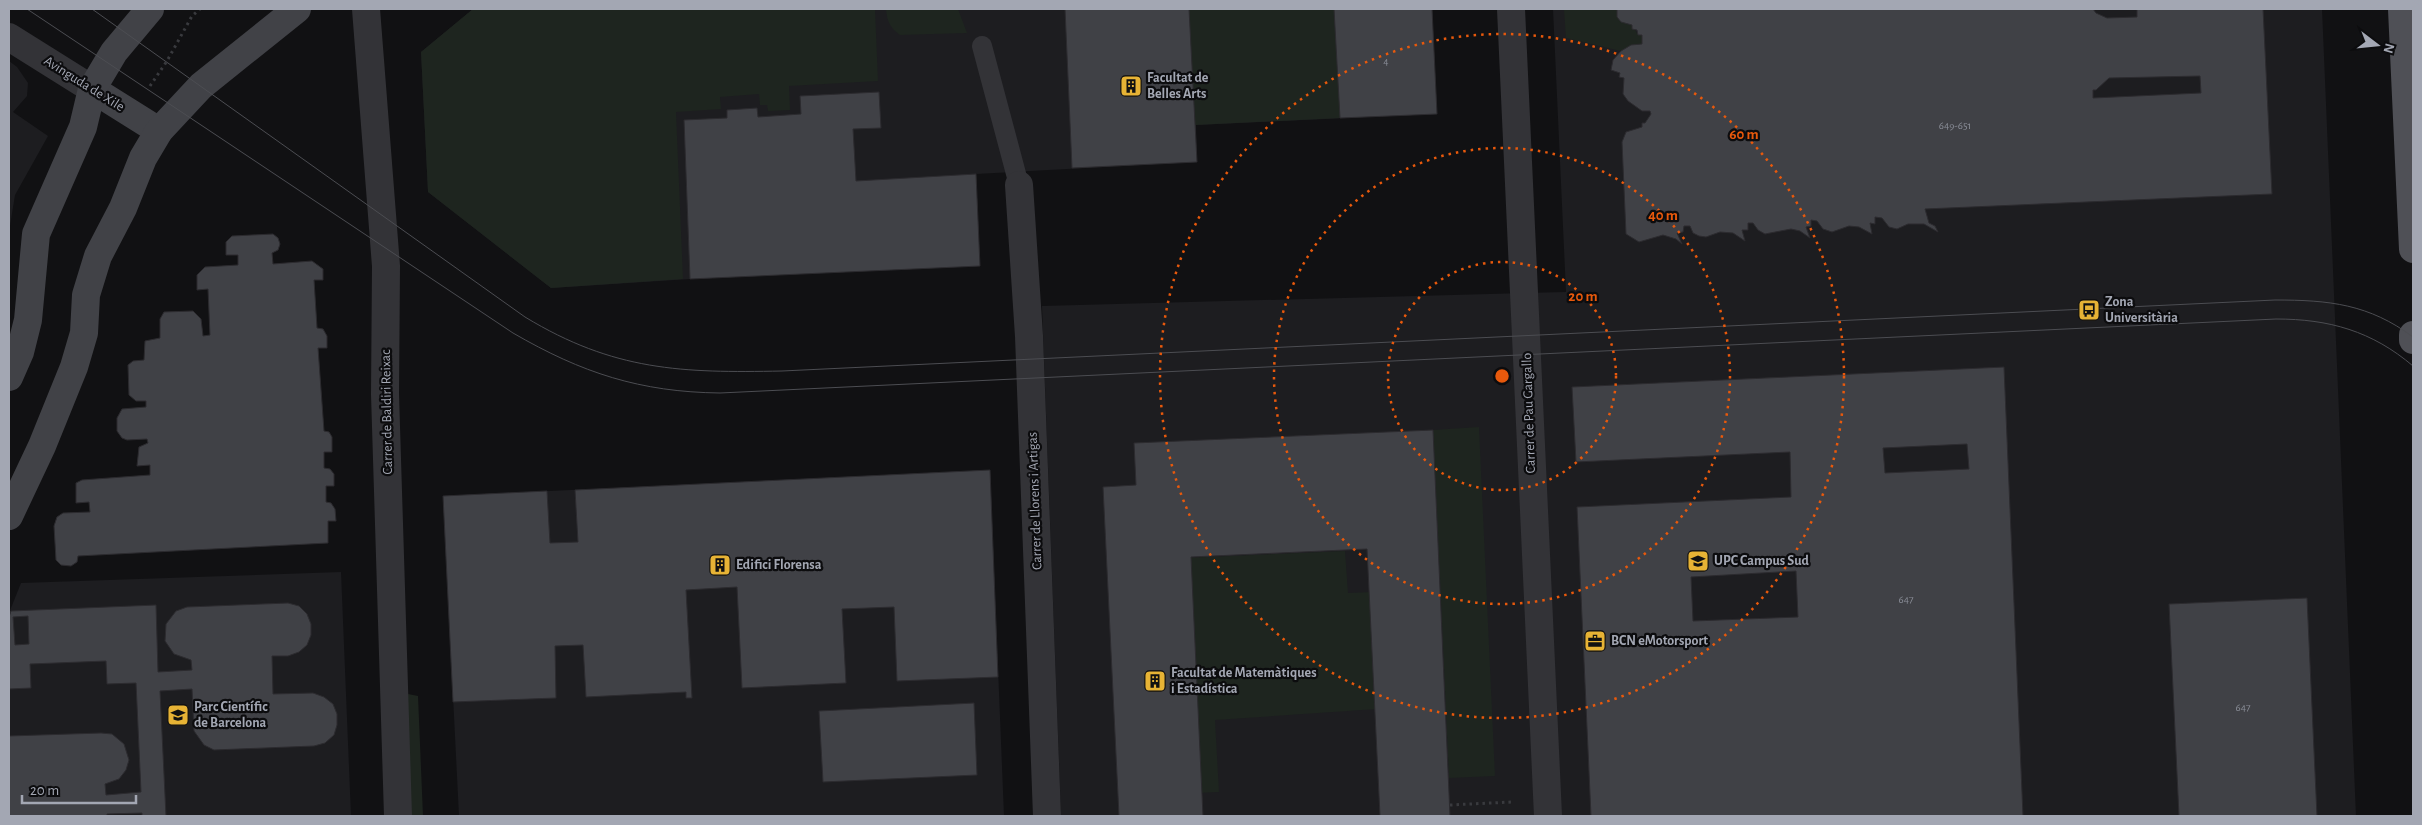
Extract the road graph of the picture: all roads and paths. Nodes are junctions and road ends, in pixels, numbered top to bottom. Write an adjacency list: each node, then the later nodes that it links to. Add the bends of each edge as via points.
1 (150, 9): 10 (street, via 114,52)
2 (200, 9): 7 (path)
3 (296, 9): 11 (street, via 200,86)
4 (366, 9): 20 (street, Carrer de Baldiri Reixac, via 386,266 385,394)
5 (1511, 9): 22 (street, Carrer de Pau Gargallo)
6 (2402, 9): 13 (main road)
7 (192, 16)
8 (9, 37): 10 (street, Avinguda de Xile)
9 (982, 46): 12 (lane)
10 (92, 89): 11 (street, Avinguda de Xile); 16 (street, via 83,127 36,234 28,320)
11 (159, 131): 17 (street, via 143,158 123,208 98,256 86,295 84,333 74,367)
12 (1019, 185): 21 (street, Carrer de Llorens i Artigas, via 1029,336)
13 (2413, 249)
14 (2413, 335): 15 (main road)
15 (2413, 340)
16 (9, 378)
17 (9, 516)
18 (1512, 802): 19 (path)
19 (1450, 805)
20 (398, 816)
21 (1047, 816)
22 (1548, 816)

